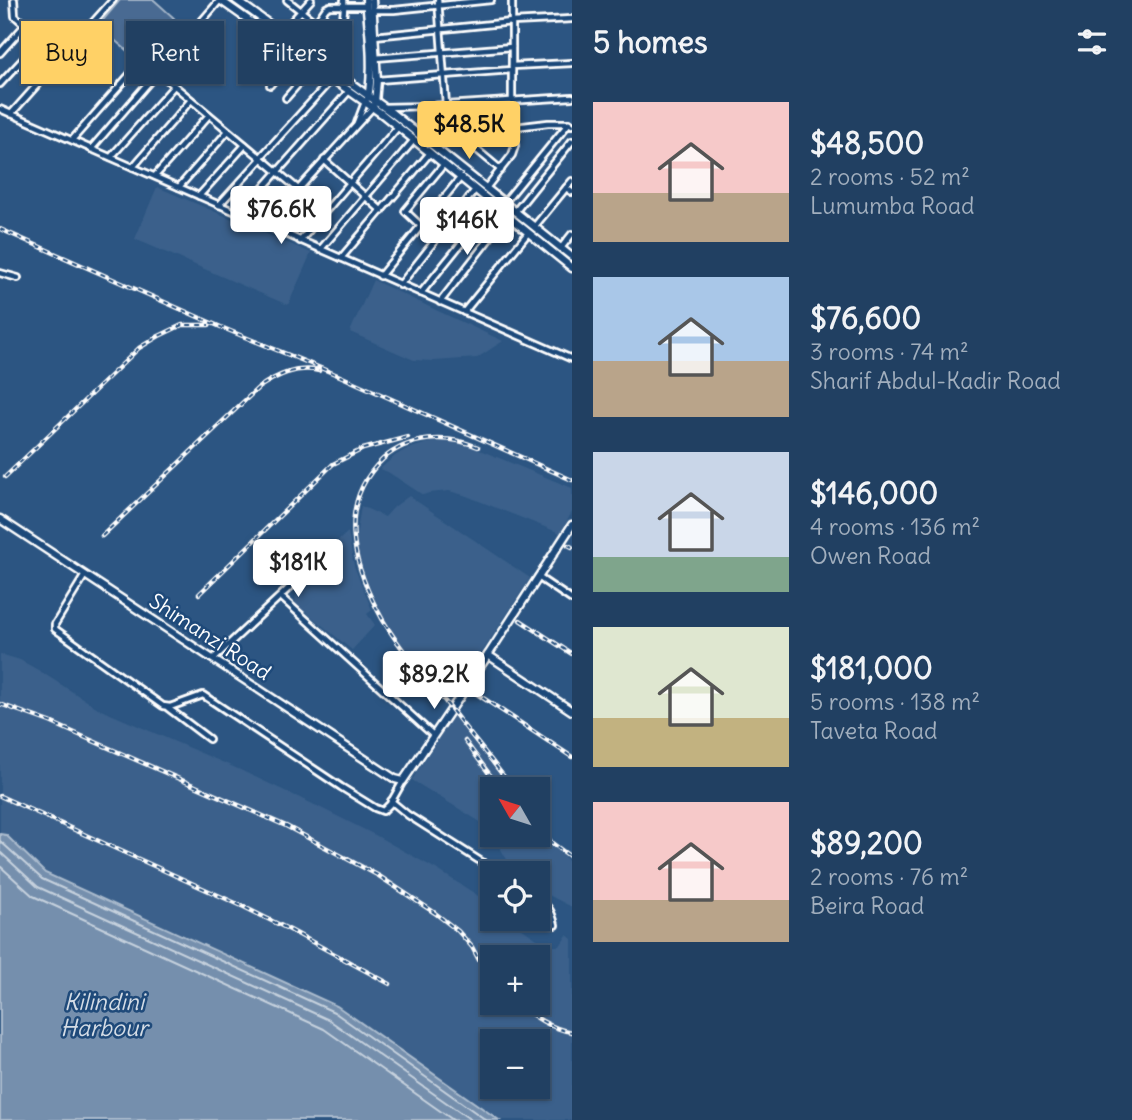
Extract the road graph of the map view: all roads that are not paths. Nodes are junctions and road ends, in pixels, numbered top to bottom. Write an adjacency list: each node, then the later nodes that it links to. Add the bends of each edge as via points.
1 (14, 0): 16 (street, via 15,16)
2 (220, 0): 18 (street); 19 (main road)
3 (236, 0): 20 (main road)
4 (288, 0): 14 (street)
5 (311, 0): 14 (street)
6 (372, 0): 13 (main road)
7 (491, 0): 10 (street)
8 (512, 0): 25 (street)
9 (111, 1): 17 (street)
10 (438, 2): 13 (street, via 394,10); 26 (street)
11 (330, 3): 12 (street); 23 (street)
12 (344, 3): 13 (street); 24 (street)
13 (368, 5): 28 (main road); 51 (main road)
14 (302, 10): 21 (street); 22 (street)
15 (572, 19): 25 (street)
16 (21, 21)
17 (94, 21)
18 (202, 21)
19 (250, 21)
20 (265, 21)
21 (292, 21)
22 (314, 21)
23 (317, 21)
24 (343, 21)
25 (512, 22): 26 (street); 29 (street)
26 (440, 28): 28 (street); 30 (street)
27 (21, 29): 31 (street)
28 (374, 36): 32 (main road)
29 (512, 47): 30 (street); 35 (street)
30 (442, 52): 32 (street); 36 (street)
31 (0, 53)
32 (375, 58): 38 (main road)
33 (21, 61): 39 (street)
34 (572, 63): 35 (street)
35 (512, 68): 36 (street); 53 (street)
36 (444, 75): 38 (street); 56 (street)
37 (126, 79): 67 (street)
38 (377, 80): 54 (main road)
39 (0, 84)
40 (38, 84): 59 (street)
41 (148, 84): 71 (street)
42 (172, 84): 47 (street)
43 (298, 84): 50 (street)
44 (328, 84): 74 (street)
45 (339, 84): 48 (main road)
46 (350, 84): 51 (main road)
47 (174, 86): 52 (street); 73 (street)
48 (349, 91): 51 (main road); 79 (street)
49 (572, 97): 53 (street)
50 (286, 98)
51 (367, 99): 54 (main road); 61 (street)
52 (191, 100): 60 (street); 77 (street)
53 (512, 100): 56 (street); 64 (street)
54 (374, 104): 57 (main road); 61 (street); 63 (main road)
55 (431, 106): 56 (street); 57 (street); 66 (street, via 440,120)
56 (446, 106)
57 (384, 107): 85 (main road)
58 (0, 109): 59 (street)
59 (11, 114): 67 (street)
60 (209, 115): 65 (street); 80 (street)
61 (356, 124): 75 (street)
62 (570, 124): 64 (street); 92 (street)
63 (398, 127): 68 (main road); 83 (street)
64 (515, 127): 66 (street); 78 (street, via 512,155)
65 (228, 131): 70 (street); 84 (street)
66 (460, 131): 78 (street)
67 (72, 140): 71 (street)
68 (414, 140): 72 (main road); 91 (street)
69 (572, 141): 96 (street)
70 (245, 145): 74 (street); 90 (street)
71 (91, 149): 73 (street)
72 (430, 153): 76 (main road); 95 (street)
73 (111, 157): 77 (street)
74 (261, 158): 79 (street); 94 (street)
75 (324, 160): 83 (street); 87 (street)
76 (444, 164): 81 (main road); 100 (street, via 405,211)
77 (133, 167): 80 (street)
78 (500, 170): 85 (street)
79 (278, 172): 87 (street); 97 (street)
80 (155, 176): 84 (street)
81 (461, 177): 88 (main road); 100 (street)
82 (572, 181): 86 (street)
83 (350, 183): 91 (street); 105 (street)
84 (179, 187): 90 (street)
85 (486, 188): 92 (main road)
86 (566, 188): 89 (street); 101 (street)
87 (298, 189): 99 (street)
88 (475, 190): 93 (main road); 115 (street)
89 (572, 192)
90 (199, 196): 94 (street)
91 (366, 197): 95 (street); 108 (street)
92 (504, 203): 96 (main road)
93 (493, 204): 98 (main road); 116 (street)
94 (219, 205): 97 (street)
95 (382, 211): 110 (street)
96 (515, 212): 101 (main road)
97 (240, 214): 99 (street)
98 (507, 216): 102 (main road); 117 (street)
99 (266, 225): 105 (street)
100 (421, 226): 113 (street)
101 (534, 227): 104 (main road)
102 (528, 233): 106 (main road); 118 (street)
103 (572, 234): 107 (street)
104 (551, 240): 106 (main road); 107 (main road)
105 (300, 241): 108 (street)
106 (546, 247): 111 (main road)
107 (561, 248): 109 (main road)
108 (320, 250): 110 (street)
109 (572, 257)
110 (341, 258): 113 (street)
111 (572, 268)
112 (0, 273): 114 (street)
113 (380, 276): 115 (street)
114 (18, 278)
115 (400, 285): 116 (street)
116 (421, 293): 117 (street)
117 (440, 302): 118 (street)
118 (464, 312): 119 (street)
119 (572, 359)
120 (0, 519): 123 (main road, Shimanzi Road)
121 (572, 525): 124 (main road)
122 (305, 573): 122 (street, via 301,565 310,551 326,556 325,573 313,578); 125 (street)
123 (85, 575): 128 (main road, Shimanzi Road); 129 (street, via 55,629)
124 (538, 577): 126 (street); 127 (main road)
125 (281, 597): 128 (street); 131 (street)
126 (572, 600)
127 (488, 655): 130 (main road); 131 (main road)
128 (213, 659): 133 (main road, Shimanzi Road)
129 (168, 707): 132 (street); 134 (street, via 202,695 375,808 383,811)
130 (572, 711)
131 (434, 736): 133 (main road)
132 (209, 739)
133 (403, 781): 134 (street)
134 (391, 801): 135 (street)
135 (480, 861)
136 (550, 909): 137 (street)
137 (555, 925)

